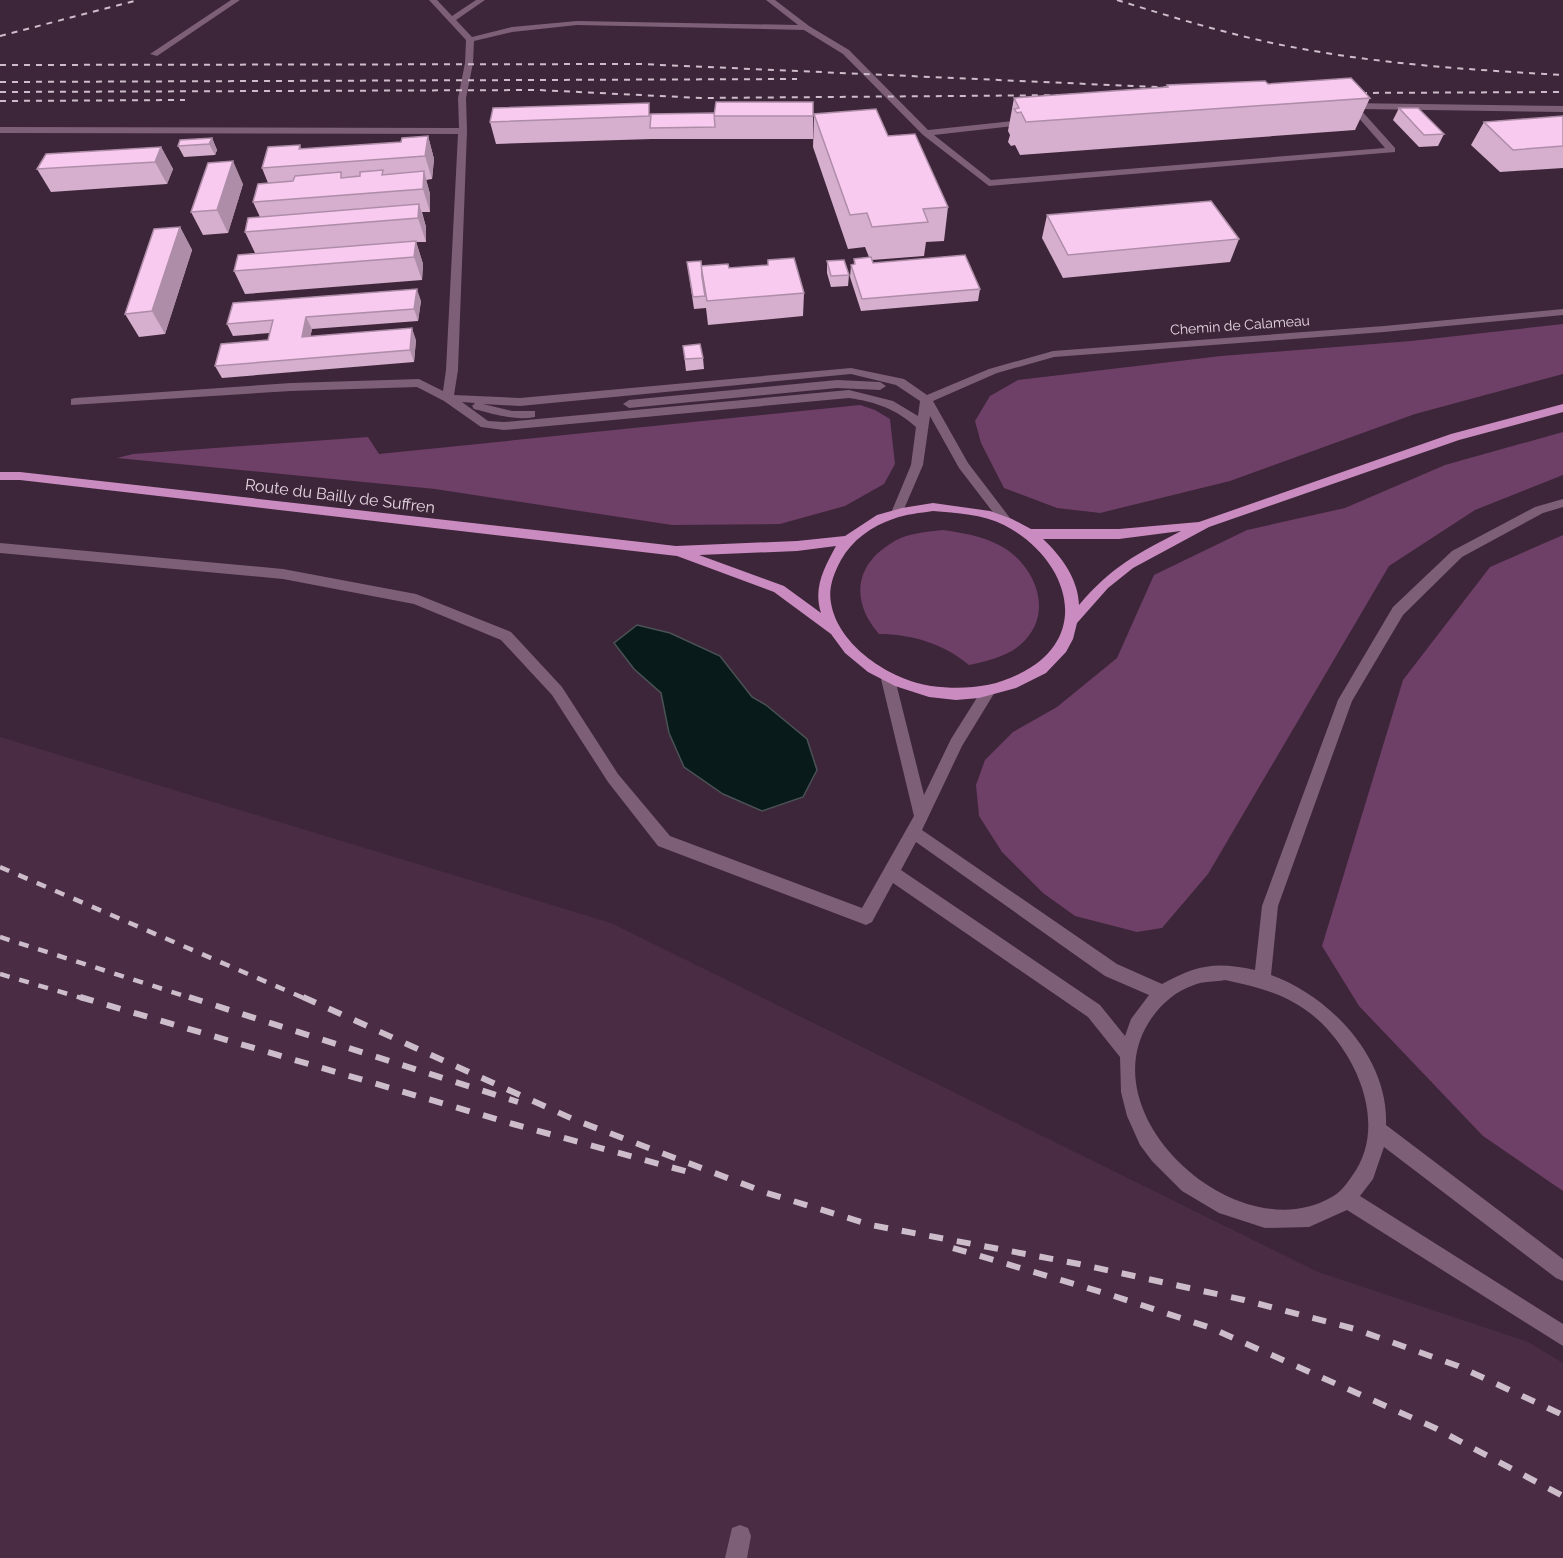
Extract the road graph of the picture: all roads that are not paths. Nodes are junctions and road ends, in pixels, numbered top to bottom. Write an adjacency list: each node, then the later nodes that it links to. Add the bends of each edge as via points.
1 (236, 0): 8 (street)
2 (433, 0): 5 (street)
3 (481, 0): 5 (street)
4 (770, 0): 6 (street)
5 (452, 19): 7 (street)
6 (806, 28): 7 (street, via 581,22 539,24); 15 (street, via 846,52)
7 (470, 40): 14 (street, via 462,98)
8 (154, 54)
9 (1341, 106): 10 (street)
10 (1353, 106): 11 (street); 15 (street, via 1392,150 989,183)
11 (1563, 109)
12 (1040, 120): 15 (street)
13 (0, 130): 14 (street)
14 (463, 131): 17 (street)
15 (926, 133)
16 (1563, 312): 18 (street, Chemin de Calameau, via 1053,354 993,371)
17 (448, 398): 18 (street, via 512,416 837,384 876,385); 19 (street, via 419,383 291,387); 21 (street, via 486,424 504,426 849,394 888,401 907,411)
18 (926, 400): 21 (street); 25 (street, via 963,465)
19 (75, 402)
20 (1563, 408): 26 (main road, via 1455,437)
21 (922, 426): 24 (street, via 916,465)
22 (0, 476): 30 (main road, Route du Bailly de Suffren)
23 (1563, 503): 38 (street, via 1539,510 1457,554 1398,611 1345,700 1270,906)
24 (897, 513): 25 (main road, via 933,507 970,510); 28 (main road, via 870,523)
25 (1006, 522): 27 (main road)
26 (1205, 524): 27 (main road, via 1119,534); 31 (main road, via 1128,565 1103,585)
27 (1029, 534): 31 (main road, via 1064,572 1073,595)
28 (848, 540): 30 (main road, Route du Bailly de Suffren); 32 (main road, via 833,559 825,581 825,606)
29 (0, 548): 37 (street, via 283,574 416,599 506,636 557,691 613,778 664,841 866,917)
30 (676, 551): 32 (main road, Route du Bailly de Suffren, via 778,589)
31 (1074, 619): 34 (main road, via 1065,644 1047,665 1020,682)
32 (834, 630): 33 (main road, via 856,657)
33 (888, 679): 34 (main road, via 920,690 954,695); 35 (street)
34 (988, 692): 35 (street, via 956,743)
35 (922, 816): 36 (street)
36 (914, 832): 37 (street); 39 (street, via 1111,970)
37 (891, 872): 40 (street, via 1094,1011)
38 (1262, 979): 39 (street, via 1225,972 1191,977); 41 (street, via 1298,995 1331,1021 1357,1054 1374,1092)
39 (1161, 992): 40 (street, via 1140,1017)
40 (1127, 1052): 42 (street, via 1130,1094 1148,1138 1178,1176 1220,1204 1266,1220 1311,1218)
41 (1379, 1131): 42 (street, via 1371,1167); 43 (street)
42 (1347, 1199): 44 (street)
43 (1563, 1271)
44 (1563, 1336)
45 (740, 1536): 46 (street)
46 (735, 1558)

